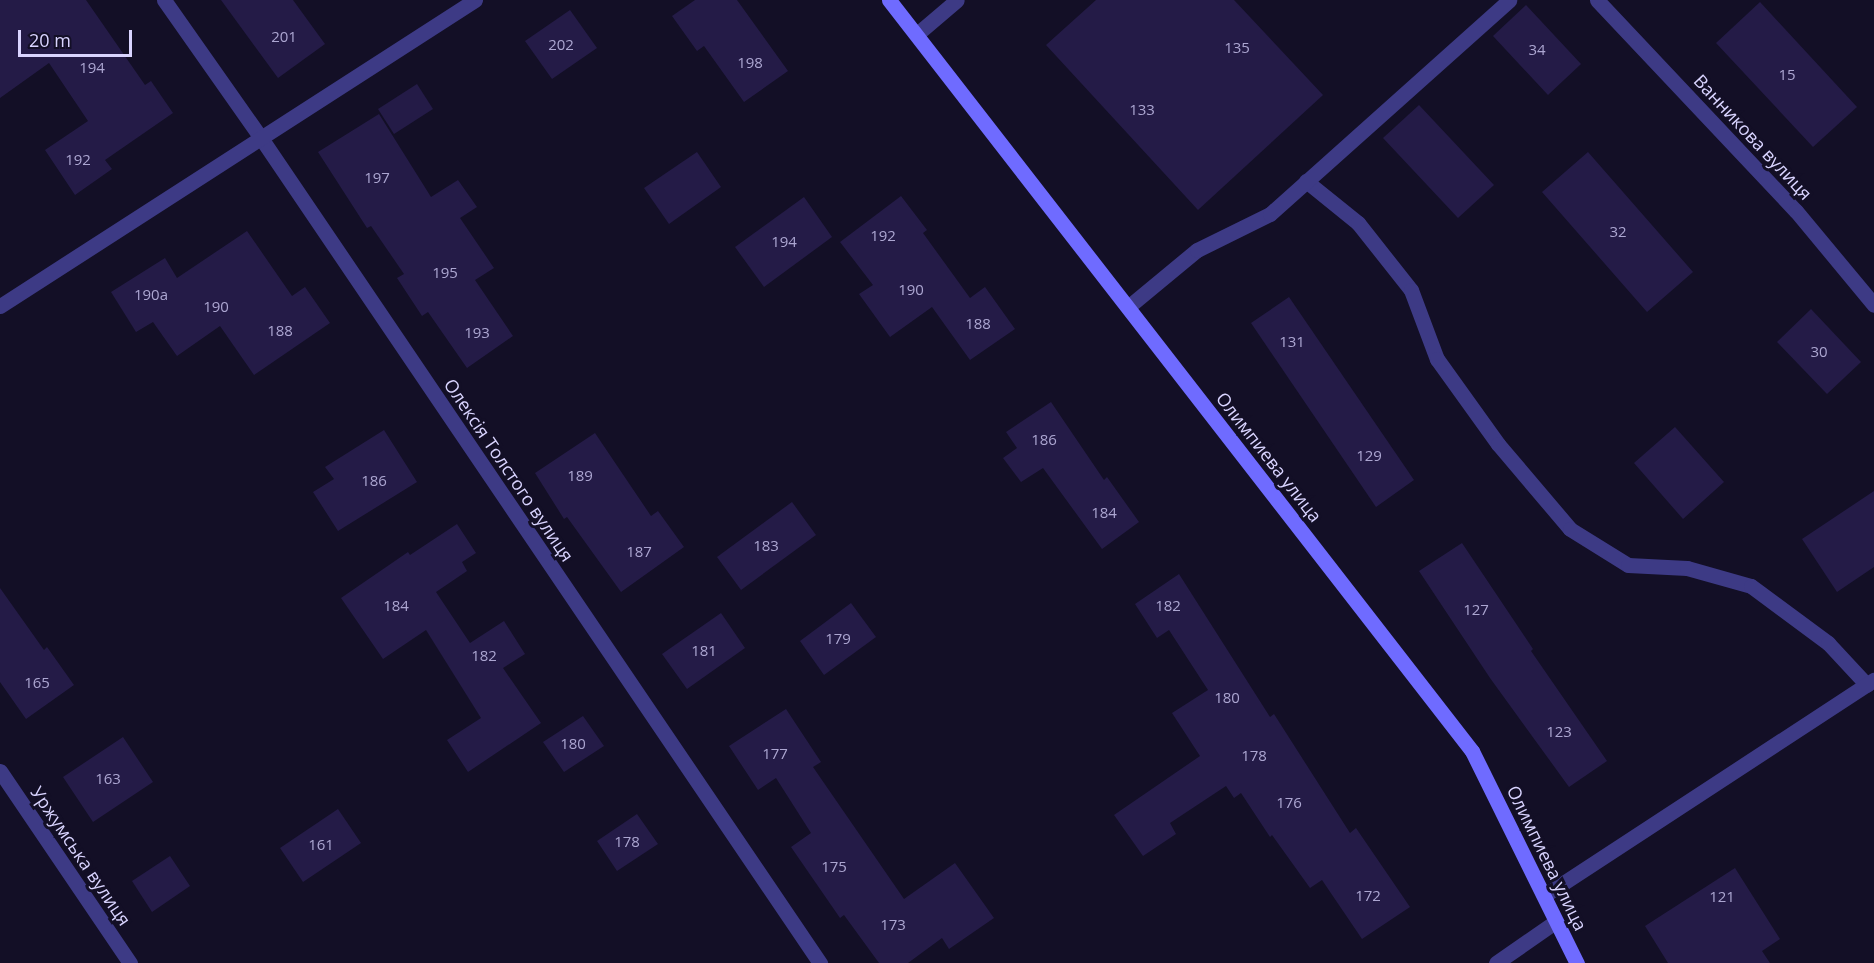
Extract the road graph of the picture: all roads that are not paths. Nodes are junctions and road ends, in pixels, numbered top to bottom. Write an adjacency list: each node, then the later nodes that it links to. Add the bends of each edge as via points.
1 (164, 0): 8 (street, Олексія Толстого вулиця)
2 (475, 0): 8 (street)
3 (889, 0): 7 (main road, Олимпиева улица)
4 (957, 0): 7 (street)
5 (1509, 0): 9 (street)
6 (1597, 0): 10 (street, Ванникова вулиця, via 1796,211)
7 (917, 34): 12 (main road, Олимпиева улица)
8 (261, 138): 11 (street); 18 (street, Олексія Толстого вулиця)
9 (1305, 181): 12 (street, via 1270,214 1197,250); 13 (street, via 1358,223 1411,290 1437,359 1498,444 1570,529 1628,565 1687,568 1751,586 1828,644)
10 (1874, 305)
11 (0, 306)
12 (1128, 307): 15 (main road, Олимпиева улица, via 1472,751)
13 (1870, 682): 15 (street)
14 (0, 771): 17 (street, Уржумська вулиця)
15 (1545, 895): 16 (main road, Олимпиева улица)
16 (1555, 922): 19 (street); 20 (main road, Олимпиева улица)
17 (130, 963)
18 (820, 963)
19 (1496, 963)
20 (1577, 963)

